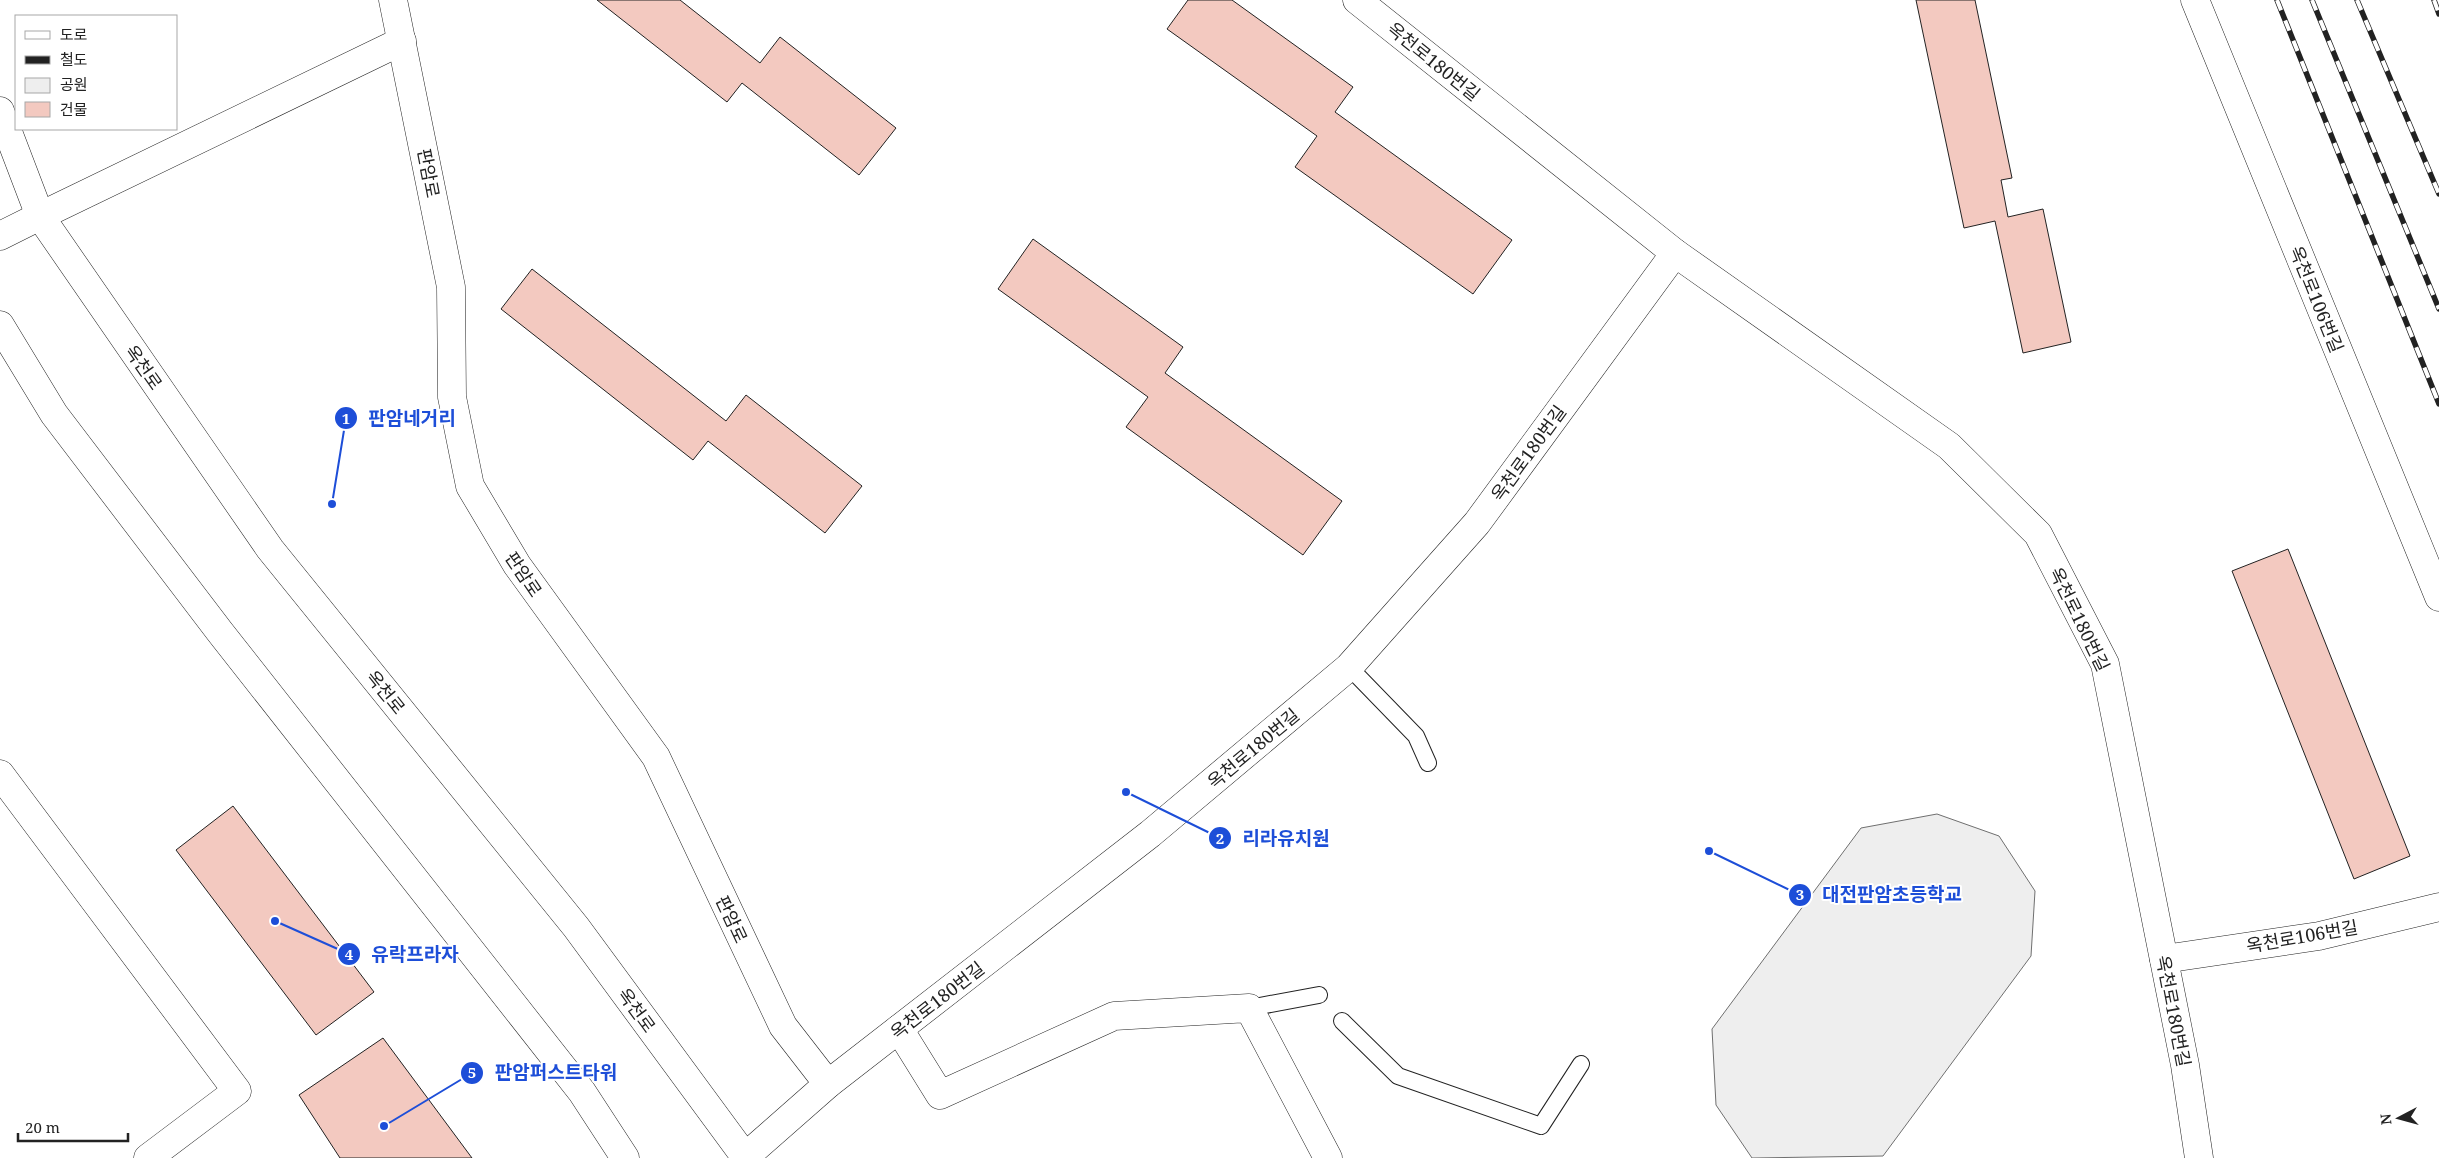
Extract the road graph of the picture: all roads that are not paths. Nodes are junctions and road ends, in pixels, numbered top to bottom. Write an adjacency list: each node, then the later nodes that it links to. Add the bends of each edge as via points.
1 (393, 0): 4 (street, 판암로)
2 (1357, 0): 8 (street, 옥천로180번길)
3 (2195, 0): 10 (street, 옥천로106번길)
4 (402, 41): 6 (street); 21 (street, 판암로, via 450,287 452,397 470,486 517,565 656,757 783,1026)
5 (0, 111): 6 (street, 옥천로)
6 (40, 216): 7 (street); 24 (street, 옥천로, via 270,549 576,927)
7 (0, 236)
8 (1675, 253): 11 (street, 옥천로180번길, via 1477,523); 15 (street, 옥천로180번길, via 1949,446 2038,534 2105,664)
9 (0, 325): 23 (street, via 54,414 220,632 582,1092)
10 (2439, 597)
11 (1349, 667): 12 (lane, via 1416,736); 19 (street, 옥천로180번길, via 1150,834)
12 (1428, 763)
13 (0, 774): 22 (street, via 237,1091)
14 (2439, 907): 15 (street, 옥천로106번길, via 2319,936)
15 (2164, 959): 26 (street, 옥천로180번길)
16 (1319, 995): 17 (lane)
17 (1249, 1008): 19 (street, via 1114,1016 940,1095); 25 (street)
18 (1342, 1021): 20 (lane, via 1398,1076 1541,1126)
19 (899, 1029): 21 (street, 옥천로180번길)
20 (1581, 1064)
21 (828, 1084): 24 (street, 옥천로180번길)
22 (148, 1158)
23 (625, 1158)
24 (745, 1158)
25 (1328, 1158)
26 (2199, 1158)

